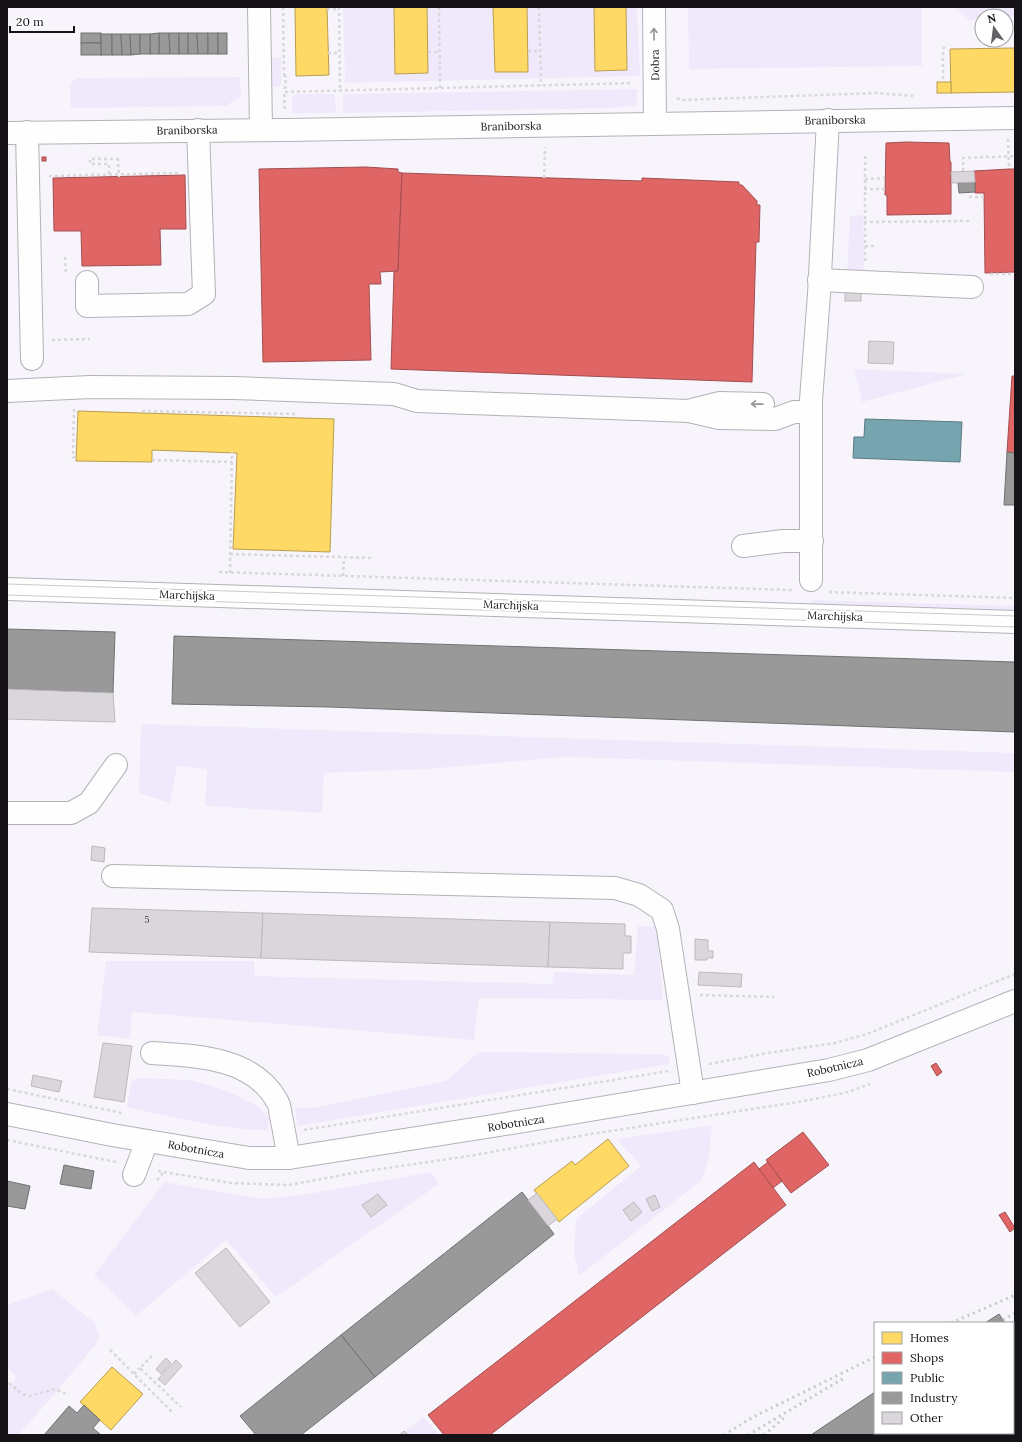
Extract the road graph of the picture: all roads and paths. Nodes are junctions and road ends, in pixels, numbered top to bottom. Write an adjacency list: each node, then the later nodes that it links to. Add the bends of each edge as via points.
1 (258, 7): 27 (street)
2 (283, 7): 19 (path, via 286,77)
3 (439, 7): 12 (path)
4 (539, 7): 10 (path)
5 (654, 7): 25 (street, Dobra, one-way to 5)
6 (339, 8): 7 (path); 14 (path)
7 (328, 9)
8 (947, 44): 15 (path, via 943,49)
9 (528, 51): 10 (path)
10 (540, 51): 17 (path)
11 (428, 52): 12 (path)
12 (439, 52): 18 (path)
13 (328, 53): 14 (path)
14 (340, 53): 20 (path)
15 (943, 79)
16 (640, 83): 17 (path)
17 (541, 86): 18 (path)
18 (440, 88): 20 (path)
19 (284, 89): 20 (path); 23 (path)
20 (340, 91)
21 (921, 97): 22 (path, via 876,93)
22 (697, 99)
23 (286, 115)
24 (828, 120): 25 (street, Braniborska); 26 (street, Braniborska); 57 (street)
25 (655, 123): 27 (street, Braniborska)
26 (1012, 127): 33 (path)
27 (260, 129): 28 (street, Braniborska)
28 (198, 130): 29 (street, Braniborska); 35 (street)
29 (17, 133): 62 (street)
30 (545, 146): 41 (path)
31 (865, 156): 43 (path)
32 (1015, 156): 33 (path)
33 (1008, 157): 34 (path); 39 (path, via 963,158)
34 (1009, 169)
35 (200, 173): 37 (path); 58 (street, via 204,294 188,304 87,306)
36 (109, 174): 37 (path); 37 (path, via 109,164 90,164 90,160 118,160); 44 (path, via 50,176)
37 (119, 176)
38 (952, 177): 39 (path)
39 (964, 177): 40 (path)
40 (974, 177)
41 (544, 178)
42 (885, 178): 43 (path)
43 (865, 179): 45 (path)
44 (50, 183)
45 (864, 189): 46 (path); 50 (path)
46 (885, 189)
47 (969, 197): 48 (path)
48 (984, 197)
49 (970, 221): 50 (path)
50 (864, 222): 51 (path)
51 (865, 246): 52 (path); 59 (path)
52 (874, 246)
53 (65, 257): 56 (path)
54 (1011, 272): 55 (path, via 1012,274)
55 (991, 274)
56 (66, 277)
57 (819, 280): 59 (street); 68 (street)
58 (87, 282)
59 (866, 282): 60 (street)
60 (972, 287)
61 (90, 339): 62 (path)
62 (32, 349)
63 (7, 391): 68 (street, via 233,388 394,394 417,400 689,411 720,403 776,404)
64 (67, 409): 65 (path)
65 (74, 409): 66 (path); 71 (path, via 73,457)
66 (82, 409)
67 (138, 411): 69 (path)
68 (802, 412): 74 (street)
69 (302, 414)
70 (232, 452): 73 (path)
71 (76, 457)
72 (152, 460): 73 (path)
73 (232, 462): 76 (path)
74 (812, 541): 75 (street, via 783,541); 82 (street)
75 (743, 546)
76 (230, 554): 77 (path); 80 (path)
77 (344, 558): 78 (path); 81 (path)
78 (374, 558)
79 (215, 572): 80 (path)
80 (230, 573): 81 (path)
81 (343, 576): 82 (path)
82 (811, 587): 84 (path)
83 (7, 590): 85 (street, Marchijska)
84 (1015, 598)
85 (1015, 622)
86 (116, 765): 87 (street, via 89,803 71,813)
87 (7, 813)
88 (113, 876): 90 (street, via 615,888 639,895 662,910 668,929)
89 (1015, 974): 94 (path, via 867,1034 834,1043)
90 (677, 995): 91 (path); 94 (street)
91 (774, 996)
92 (1015, 1002): 96 (street, Robotnicza, via 868,1060 829,1070)
93 (152, 1053): 99 (street, via 214,1060 232,1064 253,1074 278,1102)
94 (689, 1068): 96 (street); 99 (path)
95 (7, 1089): 98 (path)
96 (693, 1093): 101 (street, Robotnicza)
97 (7, 1114): 100 (street, Robotnicza)
98 (128, 1114)
99 (285, 1134): 101 (street)
100 (147, 1140): 101 (street, Robotnicza, via 249,1158); 102 (street)
101 (289, 1158)
102 (134, 1175)
103 (110, 1350): 106 (path)
104 (152, 1356): 105 (path)
105 (140, 1368): 106 (path); 109 (path)
106 (134, 1374): 110 (path)
107 (9, 1383): 108 (path, via 22,1394 30,1396 55,1389)
108 (69, 1395)
109 (181, 1407)
110 (173, 1413)

